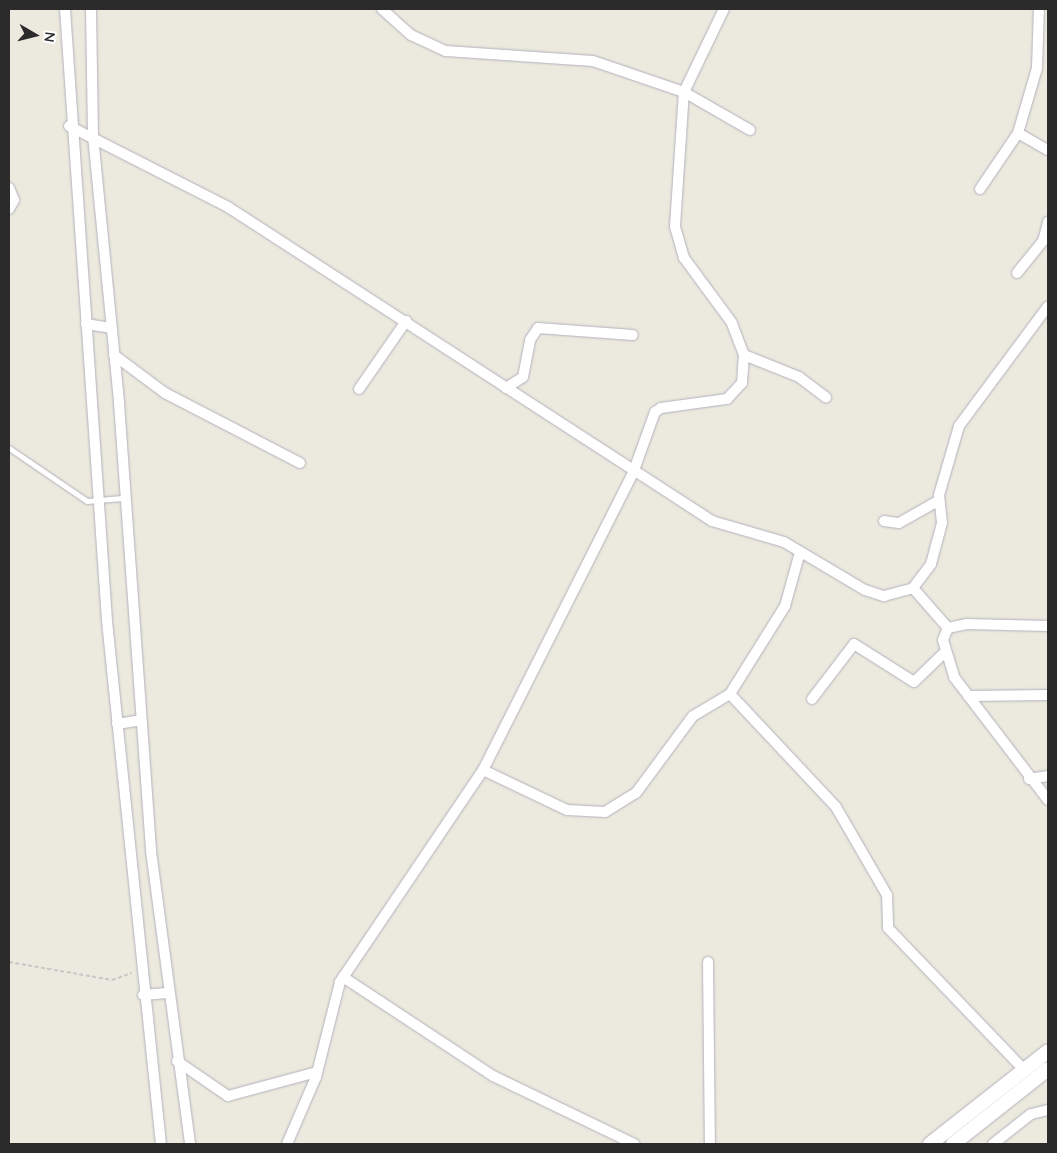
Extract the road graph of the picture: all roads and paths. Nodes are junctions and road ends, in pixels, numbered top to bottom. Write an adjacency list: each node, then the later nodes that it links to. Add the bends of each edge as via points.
1 (65, 9): 9 (street)
2 (91, 9): 12 (street)
3 (382, 9): 8 (street, via 411,35 446,51 593,61)
4 (724, 9): 8 (street)
5 (1039, 9): 6 (street)
6 (1036, 68): 7 (street); 11 (street)
7 (1048, 68)
8 (684, 92): 10 (street); 25 (street, via 678,139 678,245 727,312)
9 (70, 126): 12 (street); 21 (street)
10 (750, 130)
11 (1018, 133): 13 (street); 15 (street)
12 (93, 136): 20 (street, via 228,207); 22 (street)
13 (1048, 150)
14 (9, 188): 16 (street, via 14,200)
15 (980, 189)
16 (9, 208)
17 (1048, 222): 18 (street, via 1043,241)
18 (1017, 274)
19 (1048, 306): 33 (street, via 959,426)
20 (406, 321): 26 (street); 27 (street)
21 (86, 324): 22 (street); 34 (street)
22 (111, 328): 24 (street)
23 (633, 335): 26 (street, via 538,328 530,340 523,376)
24 (114, 355): 30 (street, via 165,393); 32 (street)
25 (744, 355): 28 (street, via 799,377); 31 (street, via 742,383 727,399 658,409)
26 (506, 388): 31 (street)
27 (359, 389)
28 (826, 397)
29 (9, 448): 34 (lane, via 74,494)
30 (300, 463)
31 (633, 473): 36 (street, via 712,521 784,542); 47 (street)
32 (125, 498): 34 (lane); 45 (street)
33 (938, 501): 35 (street, via 899,523); 37 (street, via 942,523 938,549)
34 (99, 503): 46 (street)
35 (884, 520)
36 (800, 552): 37 (street, via 865,590 892,596); 41 (street, via 784,606)
37 (913, 588): 39 (street)
38 (1048, 626): 39 (street, via 967,624)
39 (948, 628): 40 (street)
40 (945, 652): 43 (street, via 954,677); 44 (street, via 914,682 854,644)
41 (730, 694): 47 (street, via 693,716 636,793 611,810 595,814 567,810); 60 (street, via 836,807 887,895 888,928)
42 (1048, 695): 43 (street)
43 (968, 696): 49 (street)
44 (812, 699)
45 (141, 720): 46 (street); 55 (street)
46 (117, 724): 53 (street)
47 (484, 770): 54 (street)
48 (1048, 776): 49 (street)
49 (1030, 779): 50 (street)
50 (1048, 800)
51 (9, 962): 53 (path, via 112,980)
52 (708, 962): 67 (street)
53 (141, 968): 56 (street)
54 (343, 977): 61 (street, via 334,993); 66 (street, via 493,1076)
55 (167, 993): 56 (street); 58 (street)
56 (143, 995): 63 (street)
57 (1048, 1051): 60 (street)
58 (177, 1061): 61 (street, via 228,1096); 64 (street)
59 (1048, 1069): 69 (street)
60 (1024, 1070): 68 (street)
61 (317, 1072): 65 (street)
62 (1048, 1110): 70 (street, via 1032,1114)
63 (161, 1144)
64 (190, 1144)
65 (287, 1144)
66 (634, 1144)
67 (710, 1144)
68 (930, 1144)
69 (953, 1144)
70 (993, 1144)

